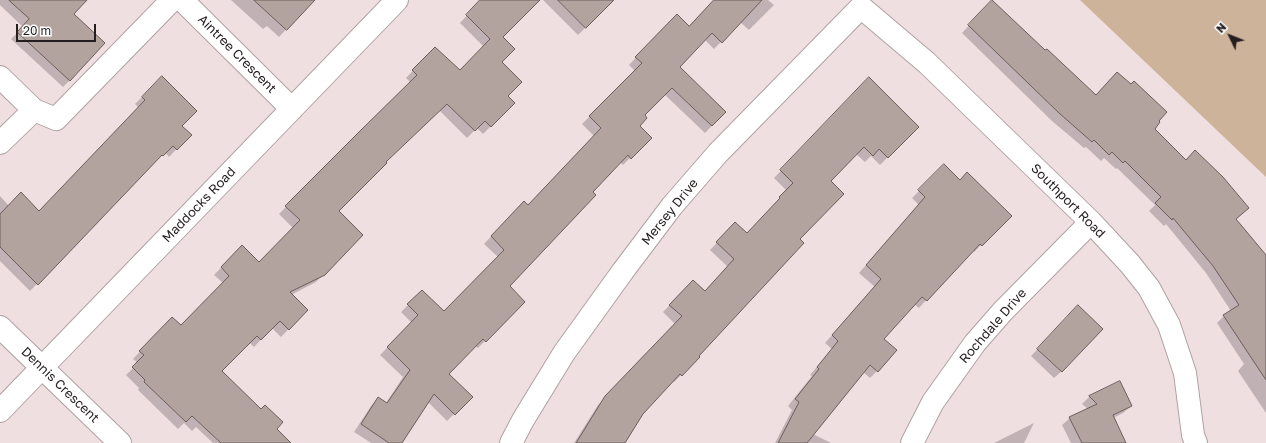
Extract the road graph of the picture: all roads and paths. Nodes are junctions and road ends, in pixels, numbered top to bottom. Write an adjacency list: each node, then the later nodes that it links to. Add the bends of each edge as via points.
1 (172, 0): 7 (street, via 56,119)
2 (182, 0): 6 (street, Aintree Crescent)
3 (398, 0): 6 (street, Maddocks Road)
4 (861, 7): 9 (street, Southport Road, via 927,62); 14 (street, Mersey Drive, via 718,153 672,206 564,353)
5 (0, 77): 7 (street)
6 (292, 109): 11 (street, Maddocks Road)
7 (34, 110): 8 (street)
8 (0, 143)
9 (1091, 222): 15 (street, Rochdale Drive, via 975,343 933,402); 16 (street, Southport Road, via 1149,288 1169,325 1185,373)
10 (0, 327): 11 (street, Dennis Crescent)
11 (42, 368): 12 (street, Maddocks Road); 13 (street, Dennis Crescent)
12 (0, 411)
13 (120, 443)
14 (511, 443)
15 (912, 443)
16 (1196, 443)

